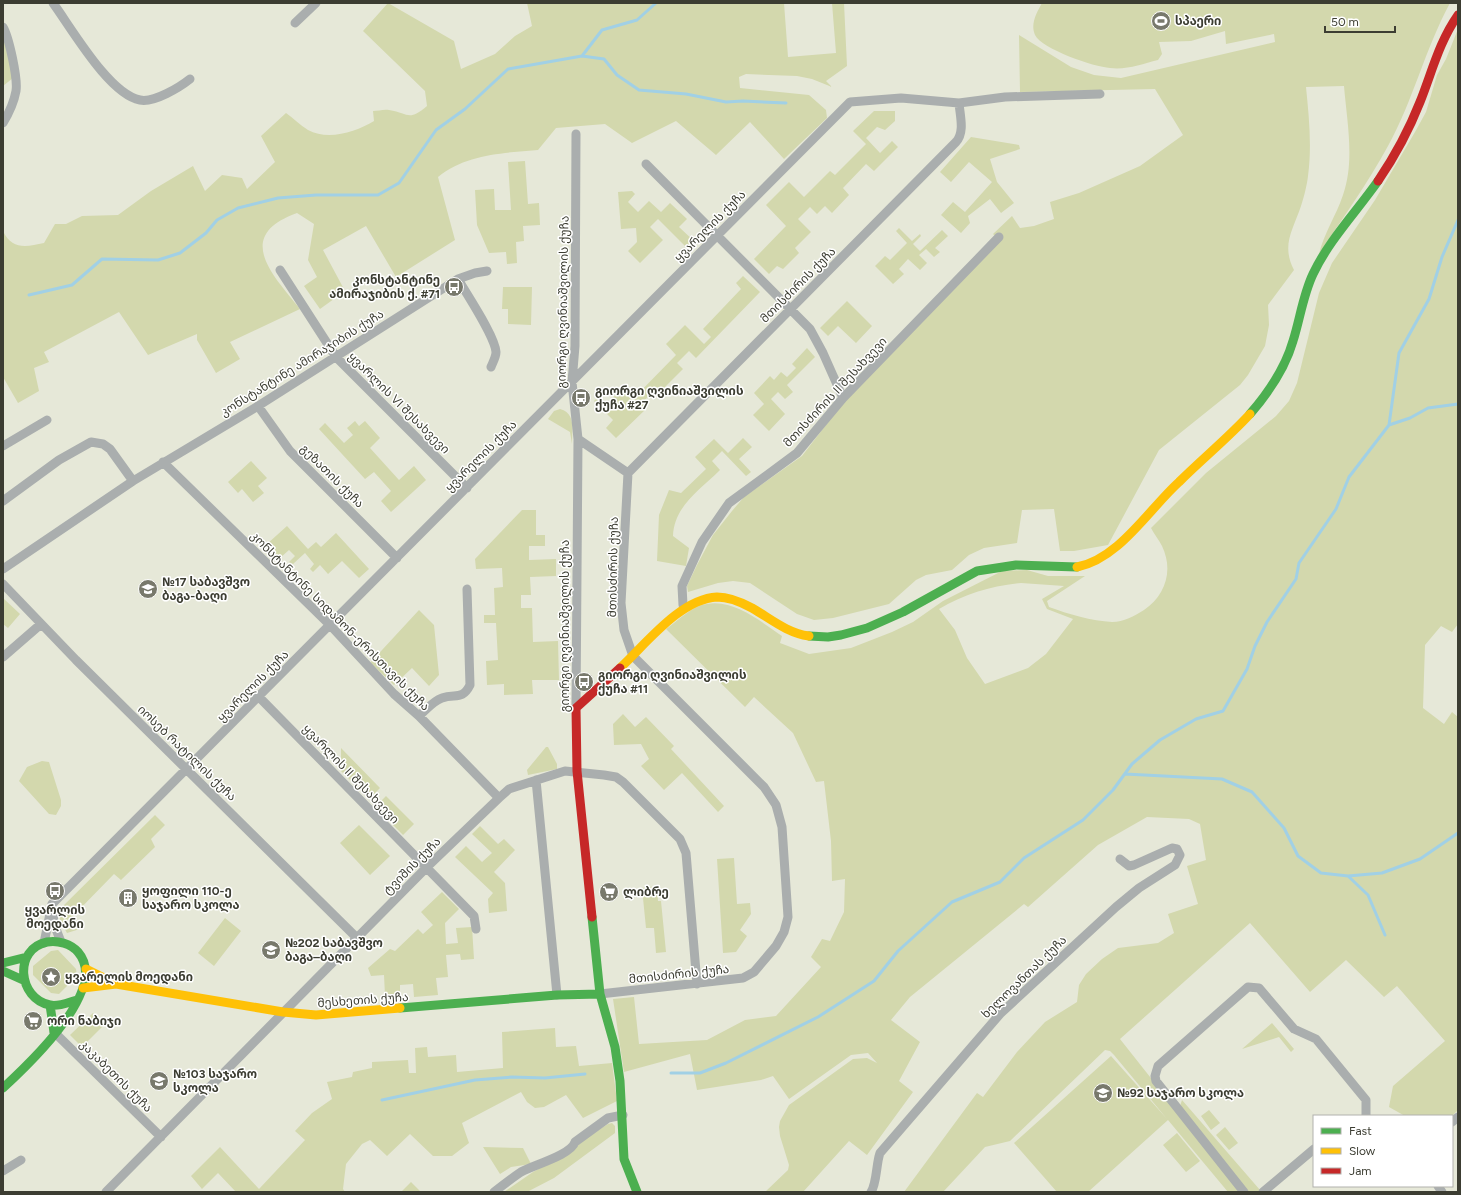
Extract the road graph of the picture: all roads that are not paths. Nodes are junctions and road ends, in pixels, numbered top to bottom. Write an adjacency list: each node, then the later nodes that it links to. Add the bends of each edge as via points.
1 (53, 3): 6 (street, via 96,63 112,83 127,96 142,101 150,100 182,86)
2 (316, 3): 4 (street)
3 (1458, 15): 35 (street, via 1439,45 1420,101 1395,154 1319,262 1307,290 1291,350 1273,386 1250,414 1103,556 1085,566 1067,569 1025,565 1000,566 974,572 892,618 839,635 808,637 796,634 774,624 730,597 710,599)
4 (295, 23)
5 (3, 27): 9 (street, via 7,33 12,56 16,90)
6 (190, 79)
7 (1100, 94): 8 (street, ყვარელის ქუჩა, via 1005,97)
8 (959, 103): 12 (street, ყვარელის ქუჩა, via 901,98 850,102); 17 (street, მთისძირის ქუჩა, via 961,131 956,142)
9 (3, 123)
10 (576, 134): 20 (street, გიორგი ღვინიაშვილის ქუჩა, via 575,346)
11 (646, 164): 12 (street)
12 (718, 235): 17 (street); 20 (street, ყვარელის ქუჩა)
13 (999, 237): 21 (street, მთისძირის II შესახვევი)
14 (280, 270): 18 (street, ყვარლის VI შესახვევი)
15 (487, 271): 16 (street, კონსტანტინე ამირაჯიბის ქუჩა)
16 (458, 279): 18 (street, კონსტანტინე ამირაჯიბის ქუჩა); 19 (street, via 496,351)
17 (792, 310): 21 (street, via 810,329); 27 (street, მთისძირის ქუჩა)
18 (336, 357): 22 (street, კონსტანტინე ამირაჯიბის ქუჩა); 29 (street, ყვარლის VI შესახვევი)
19 (491, 366)
20 (572, 382): 24 (street, გიორგი ღვინიაშვილის ქუჩა); 29 (street, ყვარელის ქუჩა)
21 (843, 398): 35 (street, მთისძირის II შესახვევი, via 797,453 729,503 702,542 682,586 683,605)
22 (258, 406): 26 (street, კონსტანტინე ამირაჯიბის ქუჩა); 31 (street, გეზათის ქუჩა, via 290,450)
23 (47, 420): 25 (street)
24 (578, 439): 27 (street); 41 (street, გიორგი ღვინიაშვილის ქუჩა)
25 (3, 446)
26 (163, 462): 28 (street, კონსტანტინე ამირაჯიბის ქუჩა); 37 (street, კონსტანტინე სიდამონ-ერისთავის ქუჩა)
27 (628, 473): 38 (street, მთისძირის ქუჩა, via 621,603 624,630)
28 (133, 481): 30 (street, via 110,448 104,444 91,442 59,460); 32 (street, კონსტანტინე ამირაჯიბის ქუჩა)
29 (467, 488): 31 (street, ყვარელის ქუჩა)
30 (3, 501)
31 (397, 558): 37 (street, ყვარელის ქუჩა)
32 (3, 569)
33 (3, 584): 36 (street, იოსებ რატილის ქუჩა)
34 (467, 589): 42 (street, via 470,685 466,693 443,697)
35 (686, 607): 38 (street, via 669,619)
36 (41, 624): 39 (street); 43 (street, იოსებ რატილის ქუჩა)
37 (330, 625): 40 (street, ყვარელის ქუჩა); 42 (street, კონსტანტინე სიდამონ-ერისთავის ქუჩა, via 394,694)
38 (633, 656): 41 (street); 60 (street, მთისძირის ქუჩა, via 764,787 776,805 782,827 788,917 781,937 764,961 744,978)
39 (3, 657)
40 (259, 697): 43 (street, ყვარელის ქუჩა); 48 (street, ყვარლის II შესახვევი)
41 (576, 708): 44 (street, გიორგი ღვინიაშვილის ქუჩა)
42 (419, 716): 46 (street, კონსტანტინე სიდამონ-ერისთავის ქუჩა)
43 (186, 769): 49 (street, ყვარელის ქუჩა); 51 (street, იოსებ რატილის ქუჩა)
44 (577, 771): 45 (street, ტვიშის ქუჩა, via 565,771); 60 (street, ტვიშის ქუჩა, via 616,777 684,846); 62 (street, გიორგი ღვინიაშვილის ქუჩა)
45 (536, 780): 46 (street, ტვიშის ქუჩა, via 509,789); 63 (street)
46 (498, 798): 48 (street, ტვიშის ქუჩა)
47 (1120, 859): 78 (street, ხელოვანთას ქუჩა, via 1129,866 1172,848 1177,849 1180,855 1175,865 1139,888 1116,907 1000,1014 880,1153 874,1188)
48 (426, 868): 50 (street, ყვარლის II შესახვევი, via 474,916); 51 (street, ტვიშის ქუჩა)
49 (52, 904): 52 (street, via 54,924); 53 (street)
50 (476, 930)
51 (357, 938): 66 (street, ტვიშის ქუჩა)
52 (61, 942): 53 (street); 56 (street, via 78,951)
53 (44, 943): 54 (street)
54 (27, 957): 55 (street); 58 (street, via 23,968)
55 (3, 963)
56 (86, 969): 59 (street); 61 (street)
57 (3, 971): 58 (street)
58 (23, 980): 65 (street, via 32,996)
59 (116, 984): 61 (street); 66 (street, მესხეთის ქუჩა)
60 (697, 984): 62 (street, მთისძირის ქუჩა)
61 (83, 988): 64 (street)
62 (600, 994): 63 (street, მესხეთის ქუჩა); 69 (street, გიორგი ღვინიაშვილის ქუჩა, via 615,1047)
63 (557, 995): 66 (street, მესხეთის ქუჩა, via 330,1016)
64 (77, 1000): 65 (street); 67 (street)
65 (50, 1005): 67 (street)
66 (283, 1012): 71 (street)
67 (54, 1032): 68 (street, via 41,1052); 71 (street, კაკაბეთის ქუჩა)
68 (3, 1088)
69 (623, 1115): 76 (street, via 608,1118 575,1142 572,1147 522,1171); 77 (street, გიორგი ღვინიაშვილის ქუჩა, via 624,1159)
70 (1366, 1115): 79 (street, via 1366,1100 1316,1039 1294,1029 1259,988 1248,987 1158,1066 1155,1076 1177,1108)
71 (161, 1137): 75 (street)
72 (1313, 1150): 80 (street)
73 (21, 1160): 74 (street)
74 (3, 1171)
75 (106, 1192)
76 (494, 1192)
77 (637, 1192)
78 (871, 1192)
79 (1244, 1192)
80 (1263, 1192)

